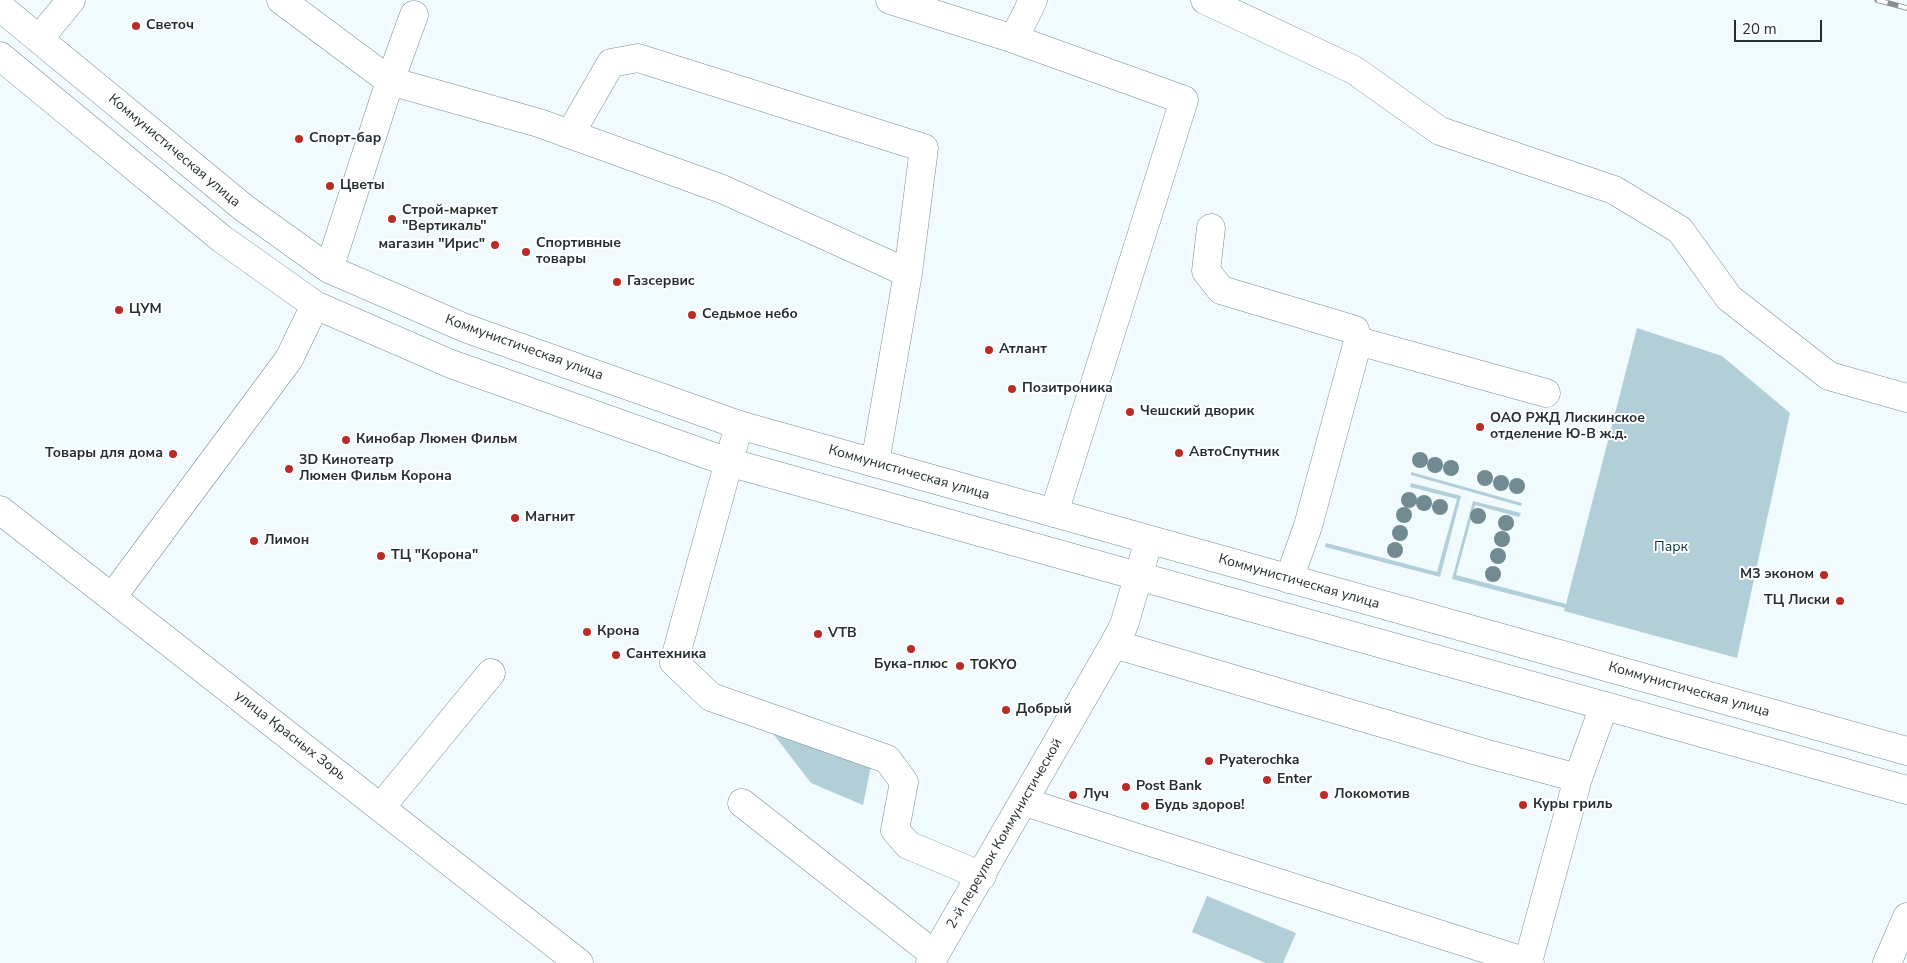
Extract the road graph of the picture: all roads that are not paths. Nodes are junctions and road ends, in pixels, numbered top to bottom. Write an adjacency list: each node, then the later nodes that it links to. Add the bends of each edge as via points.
1 (71, 0): 8 (main road)
2 (281, 0): 11 (main road)
3 (890, 0): 9 (main road)
4 (1033, 0): 9 (main road)
5 (1205, 0): 19 (main road, via 1354,70 1440,131 1614,190 1680,230 1729,298 1829,376)
6 (0, 7): 8 (main road, Коммунистическая улица)
7 (414, 15): 11 (main road)
8 (39, 39): 14 (main road, Коммунистическая улица, via 244,208)
9 (1014, 39): 24 (main road, via 1184,100)
10 (0, 56): 16 (main road, via 222,239)
11 (390, 81): 12 (main road); 14 (main road)
12 (570, 134): 15 (main road, via 722,189); 15 (main road, via 611,63 638,58 924,148)
13 (1210, 228): 17 (main road, via 1206,271 1221,290 1355,330)
14 (329, 269): 20 (main road, Коммунистическая улица, via 465,328)
15 (908, 273): 22 (main road)
16 (315, 305): 21 (main road, via 451,364); 28 (main road, via 289,359)
17 (1358, 341): 18 (main road); 27 (main road, via 1308,526)
18 (1546, 393)
19 (1907, 398)
20 (739, 425): 21 (main road); 22 (main road, Коммунистическая улица)
21 (728, 462): 26 (main road); 38 (main road, via 674,662 711,697 887,759 904,782 895,830 908,845)
22 (875, 463): 24 (main road, Коммунистическая улица)
23 (0, 510): 28 (main road, улица Красных Зорь)
24 (1054, 513): 25 (main road, Коммунистическая улица)
25 (1149, 540): 26 (main road, 2-й переулок Коммунистической); 27 (main road, Коммунистическая улица)
26 (1138, 576): 29 (main road, 2-й переулок Коммунистической, via 1124,624); 31 (main road)
27 (1289, 579): 32 (main road, Коммунистическая улица)
28 (113, 596): 37 (main road, улица Красных Зорь)
29 (1114, 644): 33 (main road); 36 (main road, 2-й переулок Коммунистической)
30 (492, 672): 37 (main road)
31 (1604, 706): 33 (main road); 34 (main road)
32 (1907, 751)
33 (1578, 778): 42 (main road)
34 (1907, 790)
35 (742, 802): 40 (main road)
36 (1025, 802): 38 (main road, 2-й переулок Коммунистической); 42 (main road)
37 (381, 807): 41 (main road, улица Красных Зорь)
38 (982, 876): 40 (main road, 2-й переулок Коммунистической)
39 (1907, 917): 43 (main road)
40 (933, 959)
41 (579, 963)
42 (1529, 963)
43 (1887, 963)

